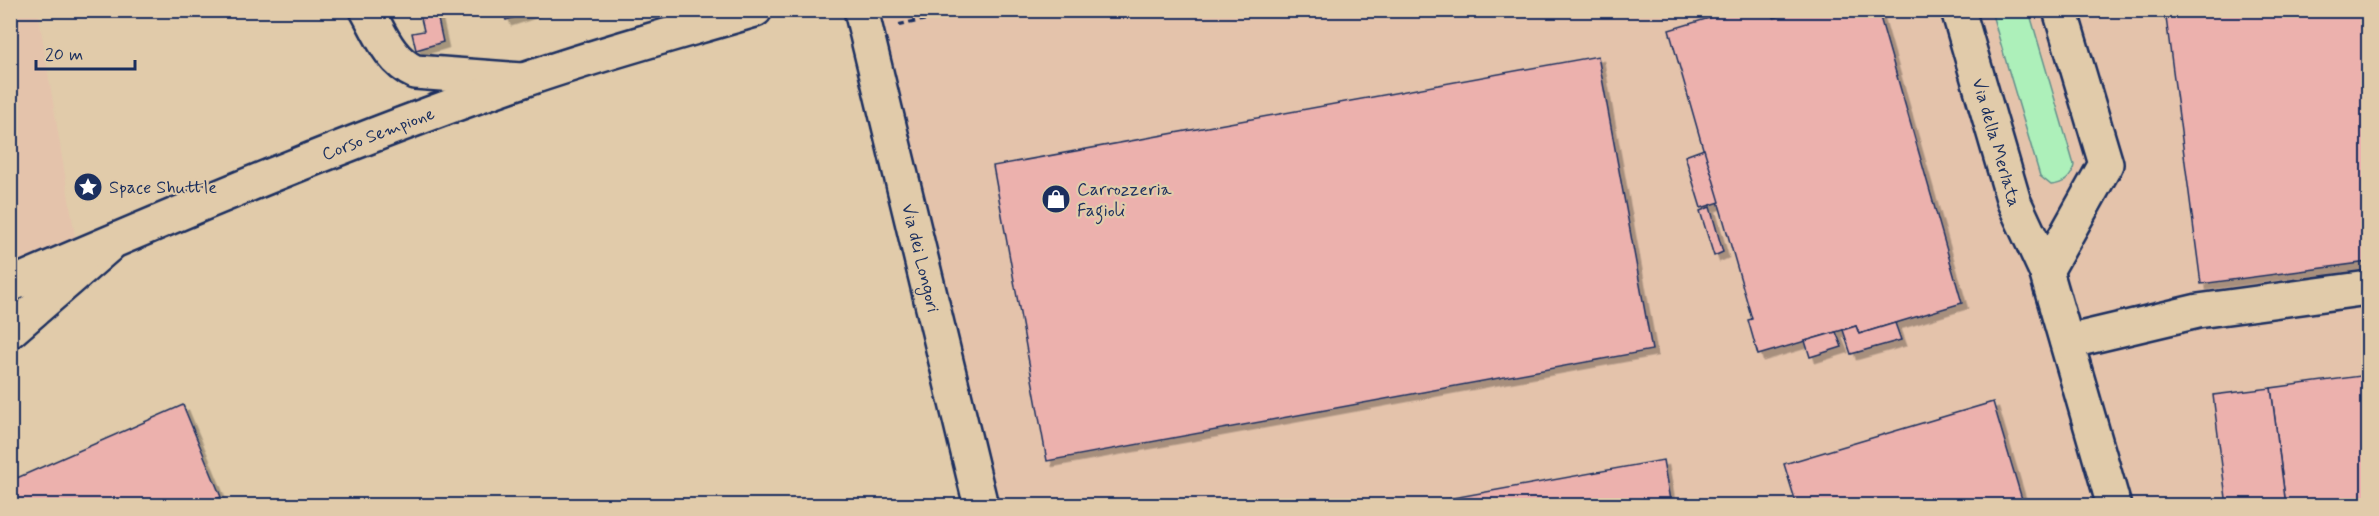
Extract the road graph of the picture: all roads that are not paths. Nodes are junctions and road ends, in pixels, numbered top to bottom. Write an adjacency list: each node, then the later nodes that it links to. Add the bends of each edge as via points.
1 (367, 10): 6 (street, via 402,67 415,72)
2 (756, 10): 6 (street, Corso Sempione)
3 (1958, 10): 8 (street, Via della Merlata, via 2014,202)
4 (2060, 10): 8 (street, via 2106,164)
5 (863, 21): 13 (street, Via dei Longori)
6 (522, 80): 7 (street, Corso Sempione, via 399,125)
7 (114, 241): 9 (street, Corso Sempione); 11 (street)
8 (2046, 271): 12 (street, Via della Merlata)
9 (10, 285)
10 (2368, 288): 12 (street, via 2199,311)
11 (10, 331)
12 (2067, 342): 14 (street, Via della Merlata)
13 (981, 506)
14 (2114, 506)

